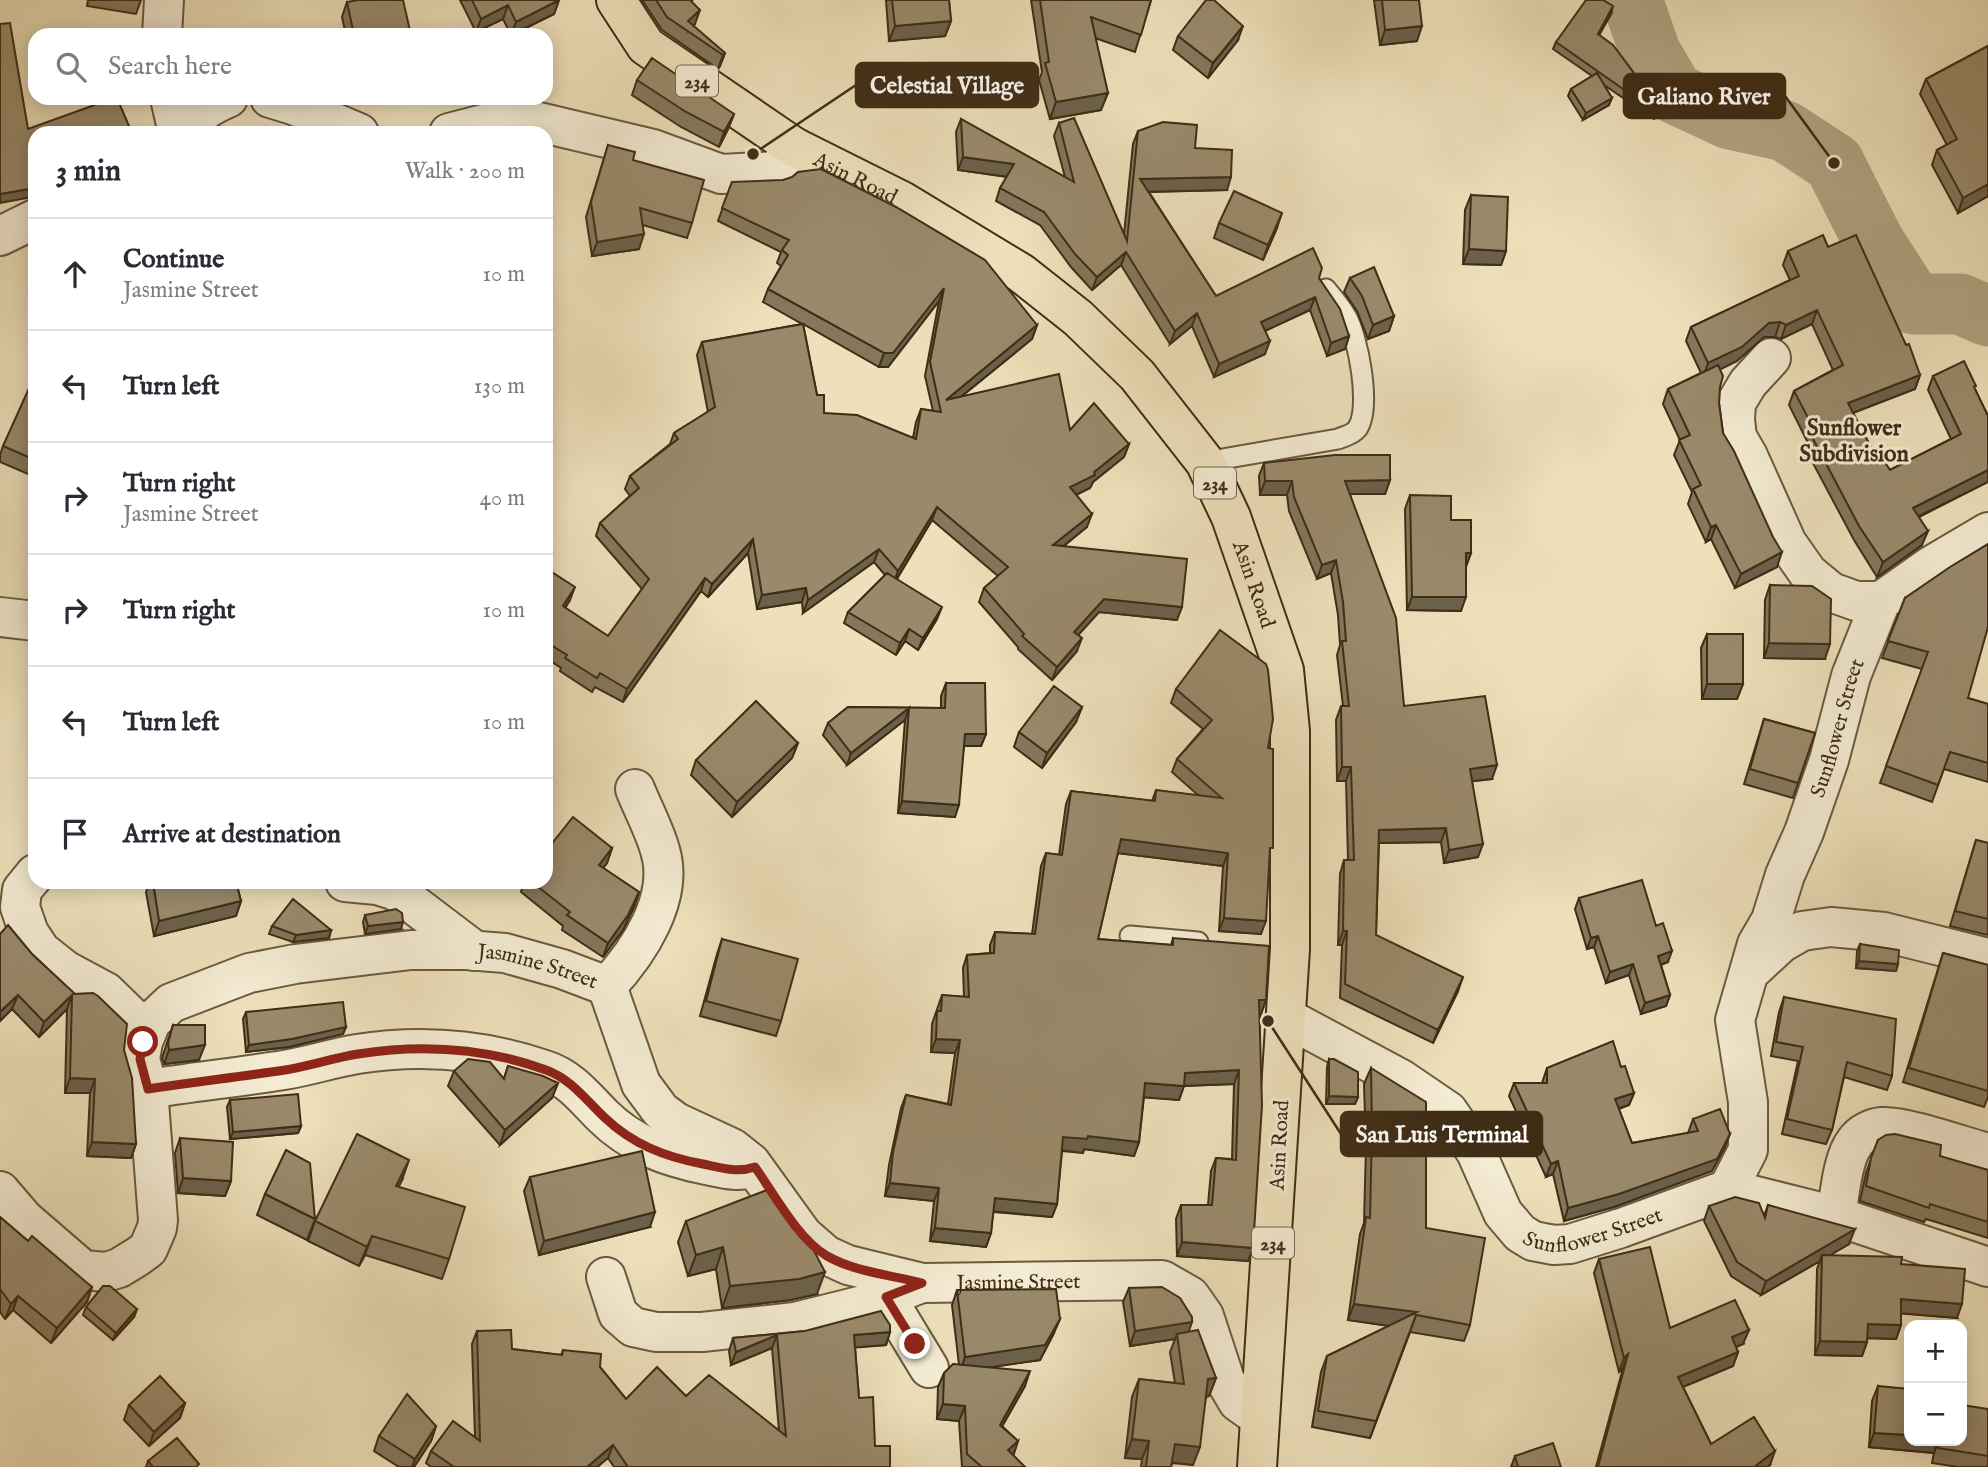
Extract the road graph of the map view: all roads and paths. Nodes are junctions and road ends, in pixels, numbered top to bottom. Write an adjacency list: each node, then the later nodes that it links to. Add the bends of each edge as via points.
1 (164, 0): 3 (street)
2 (616, 0): 11 (main road, Asin Road / 234, via 646,46)
3 (162, 28)
4 (172, 105): 7 (street)
5 (212, 105): 8 (street)
6 (293, 105): 9 (street)
7 (176, 126)
8 (190, 126)
9 (342, 126)
10 (476, 126): 11 (street, via 526,119 653,149 721,174 777,171)
11 (794, 147): 16 (main road, Asin Road / 234, via 902,201 1021,273 1078,318 1137,375)
12 (28, 222): 13 (street)
13 (0, 236)
14 (1326, 289): 16 (lane, via 1347,317 1357,343 1363,409 1359,427 1338,439)
15 (1771, 358): 18 (street, via 1736,404 1737,437 1787,543 1808,573 1831,592 1856,601)
16 (1205, 462): 30 (main road, Asin Road / 234, via 1231,517 1284,670 1290,731 1283,949)
17 (1988, 531): 18 (street)
18 (1881, 601): 28 (street, Sunflower Street, via 1851,676 1804,832)
19 (0, 617): 20 (street)
20 (28, 620)
21 (635, 789): 29 (street, via 661,852 663,893 656,915 626,966)
22 (28, 883): 31 (street, via 20,907 41,951 106,992)
23 (388, 889): 26 (street)
24 (1130, 936): 25 (lane)
25 (1223, 944)
26 (475, 951): 29 (street, Jasmine Street, via 532,960); 31 (street, Jasmine Street, via 411,950 249,973 171,1003)
27 (1988, 958): 28 (street, via 1884,932 1831,927 1802,930)
28 (1747, 974): 35 (street, Sunflower Street, via 1735,1020 1748,1102 1748,1150)
29 (607, 986): 34 (street, Jasmine Street, via 642,1084 661,1111 732,1148)
30 (1287, 1018): 35 (street, Sunflower Street, via 1401,1079 1448,1111 1476,1152 1503,1213 1533,1241 1570,1244); 43 (main road, Asin Road / 234)
31 (147, 1032): 32 (street, via 140,1059)
32 (148, 1089): 34 (street, via 359,1054 455,1049 510,1058 550,1071 580,1090 603,1117 633,1141 663,1154 731,1170); 36 (street, via 158,1220 148,1249 137,1257 106,1272 83,1270 24,1219)
33 (1988, 1153): 37 (street, via 1883,1126 1866,1131 1848,1155)
34 (755, 1167): 40 (street, Jasmine Street, via 803,1235 825,1255)
35 (1728, 1189): 37 (street)
36 (0, 1191)
37 (1836, 1216): 38 (street)
38 (1988, 1267)
39 (606, 1277): 41 (street, via 618,1314 633,1327 656,1332 795,1322)
40 (922, 1283): 41 (street); 43 (street, Jasmine Street, via 1142,1278 1169,1283 1191,1296 1203,1316 1225,1380 1238,1402)
41 (886, 1297): 42 (street)
42 (929, 1368)
43 (1259, 1417): 44 (main road, Asin Road / 234)
44 (1257, 1467)

